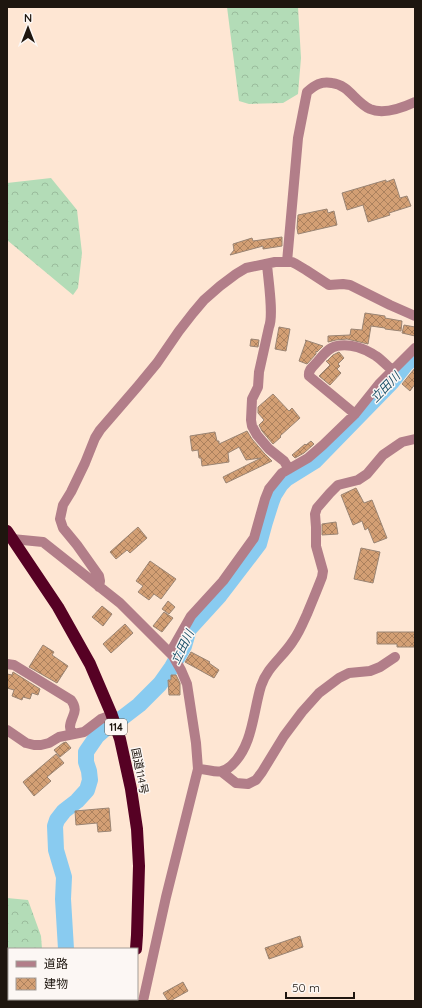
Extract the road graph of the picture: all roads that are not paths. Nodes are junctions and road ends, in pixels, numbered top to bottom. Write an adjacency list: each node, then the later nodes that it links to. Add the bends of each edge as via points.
1 (415, 102): 2 (street, via 388,111 376,111 363,105 340,84 318,83 307,92 298,138)
2 (287, 262): 3 (street); 4 (street, via 296,264 329,285 350,285)
3 (267, 264): 9 (street, via 271,323 259,372 258,387 252,399 251,420 257,435); 11 (street, via 246,268 204,300 157,363 95,438 63,505 60,519 63,528 99,576)
4 (415, 316)
5 (415, 348): 6 (street)
6 (392, 370): 7 (street); 7 (street, via 376,356 347,345 334,347 326,352 310,370 309,376)
7 (355, 414): 9 (street, via 308,458)
8 (415, 439): 19 (street, via 402,442 383,455 367,474 358,480 338,485 317,508 316,546 323,571 322,577 298,634 265,676 245,747 232,766)
9 (289, 469): 12 (street, via 282,473 265,498 254,538 223,581 191,616)
10 (10, 535): 11 (street, via 43,542); 15 (highway, 国道114号 / 114, via 58,607 86,658)
11 (99, 587): 12 (street, via 120,603)
12 (170, 653): 18 (street, via 187,684)
13 (395, 657): 19 (street, via 370,671 349,673 319,693 284,736 256,780 248,784 236,783)
14 (7, 664): 17 (street, via 14,665 71,700 75,709 70,726)
15 (112, 715): 17 (street, via 101,719 84,732); 20 (highway, 国道114号 / 114, via 131,789 137,829 139,866)
16 (7, 730): 17 (street, via 26,743 34,745 49,743 58,737)
17 (72, 734)
18 (198, 769): 19 (street); 21 (street)
19 (222, 772)
20 (136, 948)
21 (143, 1001)

